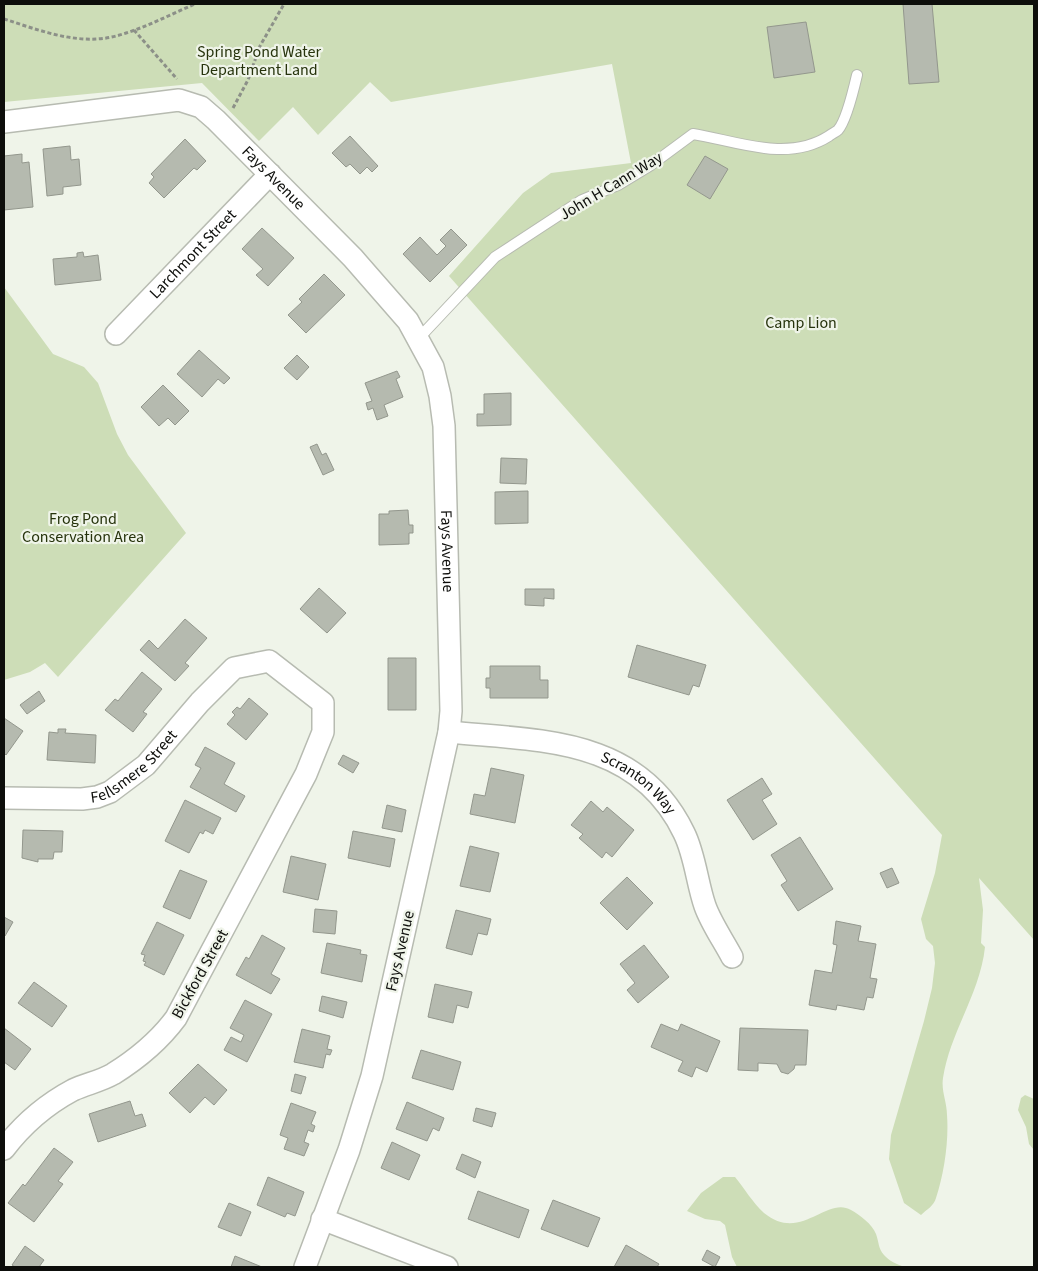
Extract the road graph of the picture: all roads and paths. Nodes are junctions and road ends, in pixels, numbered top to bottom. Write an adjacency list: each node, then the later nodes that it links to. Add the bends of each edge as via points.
1 (194, 4): 4 (path)
2 (284, 4): 8 (path, via 260,46 248,80)
3 (4, 19): 4 (path, via 42,31 88,39 114,37)
4 (134, 30): 6 (path, via 186,90)
5 (857, 75): 11 (lane, John H Cann Way, via 839,130 820,142 794,149 771,149 693,134 651,165 618,185 582,200 495,257)
6 (188, 102): 7 (street, via 172,101); 8 (street, Fays Avenue, via 201,107)
7 (4, 122)
8 (221, 125): 9 (street, Fays Avenue)
9 (270, 174): 10 (street, Larchmont Street); 11 (street, Fays Avenue, via 353,258)
10 (116, 334)
11 (419, 338): 13 (street, Fays Avenue, via 433,367 444,426)
12 (234, 668): 14 (street, Fellsmere Street, via 200,702 146,766 110,792 82,799); 16 (street, Bickford Street, via 269,661 323,703 323,732 295,798 176,1018 161,1038 112,1075 75,1089 39,1111)
13 (449, 732): 15 (street, Scranton Way, via 572,746 602,754 648,784 669,805 685,834 706,908); 17 (street, Fays Avenue, via 372,1076 349,1150)
14 (4, 798)
15 (732, 957)
16 (4, 1150)
17 (322, 1219): 18 (street, Fays Avenue); 19 (street)
18 (305, 1267)
19 (447, 1267)

